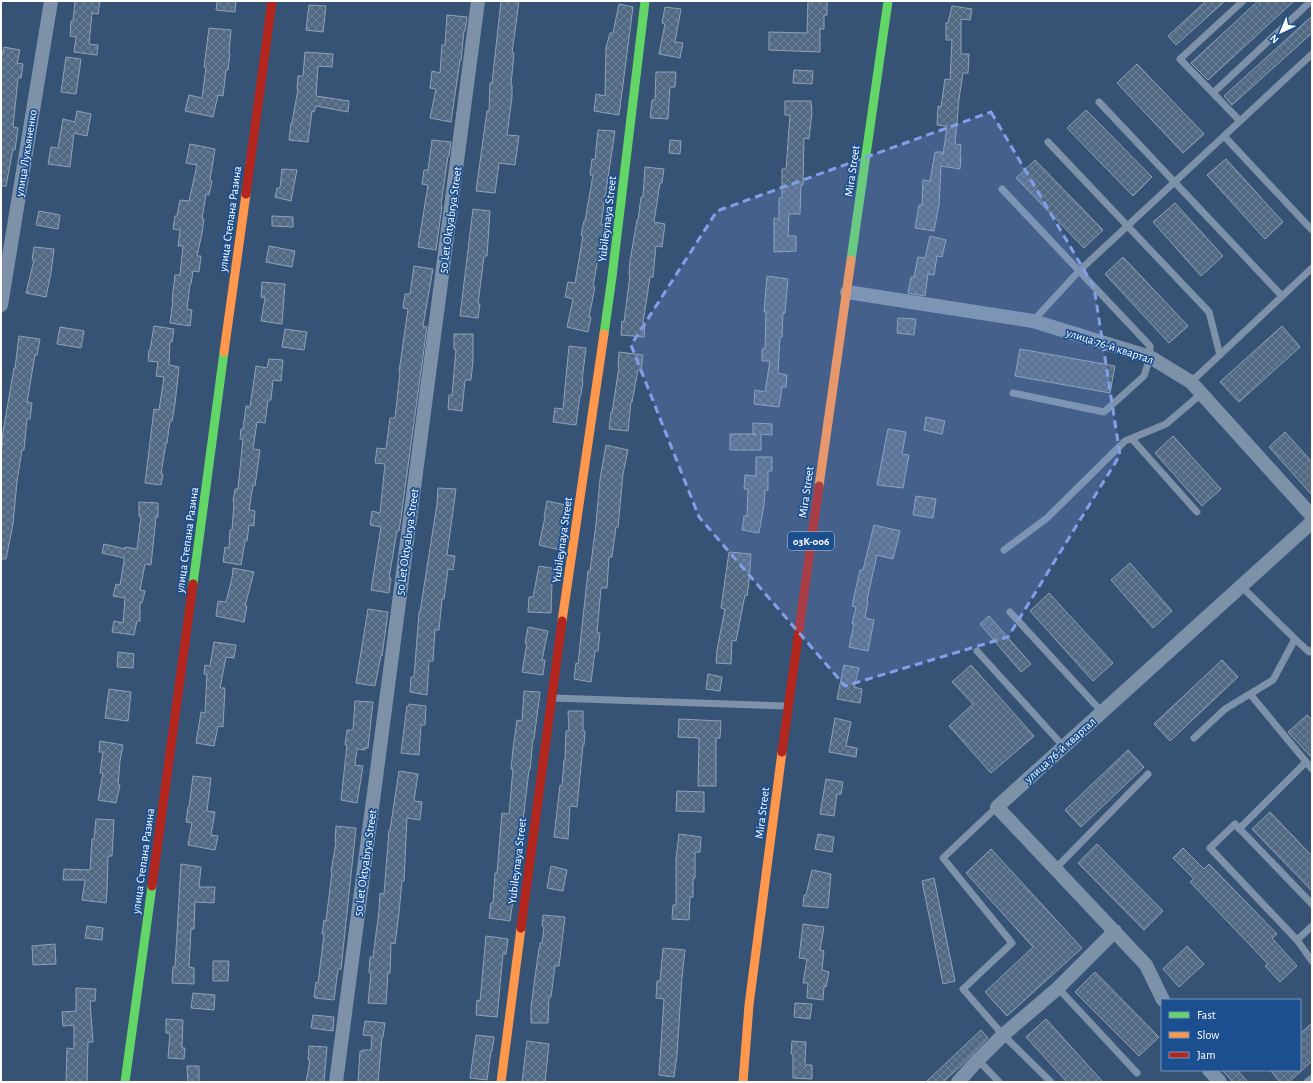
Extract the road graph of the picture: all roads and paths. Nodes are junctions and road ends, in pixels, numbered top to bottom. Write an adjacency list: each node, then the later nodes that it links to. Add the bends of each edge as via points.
1 (51, 1): 22 (street, улица Лукьяненко)
2 (272, 1): 63 (street, улица Степана Разина)
3 (478, 1): 64 (street, 50 Let Oktyabrya Street)
4 (645, 1): 40 (street, Yubileynaya Street, via 612,277)
5 (888, 1): 20 (street, Mira Street / 03К-006)
6 (1243, 1): 9 (lane, via 1180,59)
7 (1311, 1): 9 (lane)
8 (1312, 54): 11 (lane)
9 (1213, 93): 11 (lane)
10 (1099, 102): 14 (lane)
11 (1240, 121): 12 (lane)
12 (1224, 136): 14 (lane); 17 (lane)
13 (1048, 142): 16 (lane)
14 (1174, 182): 16 (lane); 21 (lane)
15 (1002, 189): 19 (lane)
16 (1128, 226): 19 (lane); 24 (lane, via 1209,312)
17 (1312, 230)
18 (1312, 268): 21 (lane)
19 (1079, 270): 23 (lane); 25 (lane, via 1150,346)
20 (847, 292): 23 (street, улица 76-й квартал); 41 (street, Mira Street / 03К-006)
21 (1282, 296): 24 (lane)
22 (1, 305)
23 (1032, 321): 25 (street, улица 76-й квартал)
24 (1220, 355): 26 (lane)
25 (1150, 357): 26 (street, улица 76-й квартал); 27 (lane, via 1144,376 1104,412)
26 (1191, 382): 28 (street, улица 76-й квартал)
27 (1013, 393)
28 (1201, 394): 29 (lane, via 1166,424); 31 (street, улица 76-й квартал)
29 (1132, 439): 30 (lane); 33 (lane, via 1125,441 1047,518)
30 (1197, 512)
31 (1312, 516)
32 (1312, 522): 34 (street, улица 76-й квартал)
33 (1004, 550)
34 (1241, 586): 36 (lane); 42 (street, улица 76-й квартал)
35 (1010, 612): 42 (lane)
36 (1295, 639): 37 (lane, via 1309,652); 39 (lane, via 1273,680)
37 (1312, 650)
38 (977, 651): 44 (lane)
39 (1250, 694): 43 (lane, via 1226,708); 45 (lane)
40 (551, 698): 41 (lane); 65 (street, Yubileynaya Street)
41 (788, 706): 66 (street, Mira Street / 03К-006, via 749,1005)
42 (1102, 712): 44 (street, улица 76-й квартал)
43 (1194, 738)
44 (1064, 747): 48 (street, улица 76-й квартал)
45 (1306, 762): 46 (lane); 49 (lane)
46 (1312, 769)
47 (1148, 774): 50 (lane)
48 (997, 807): 50 (street); 58 (lane, via 943,858 1012,943 963,989)
49 (1239, 828): 51 (lane); 54 (lane, via 1235,824 1210,848)
50 (1056, 868): 53 (street)
51 (1312, 904)
52 (1312, 926): 54 (lane)
53 (1115, 931): 56 (street); 57 (street, via 1146,965)
54 (1297, 940): 55 (lane)
55 (1312, 961)
56 (1058, 988): 58 (street); 61 (lane)
57 (1163, 999)
58 (1003, 1035): 59 (street); 69 (lane)
59 (978, 1060): 67 (street); 68 (lane)
60 (1210, 1071): 70 (street)
61 (1137, 1073)
62 (1312, 1078): 71 (lane)
63 (125, 1082)
64 (336, 1082)
65 (501, 1082)
66 (742, 1082)
67 (958, 1082)
68 (1000, 1082)
69 (1051, 1082)
70 (1220, 1082)
71 (1307, 1082)

